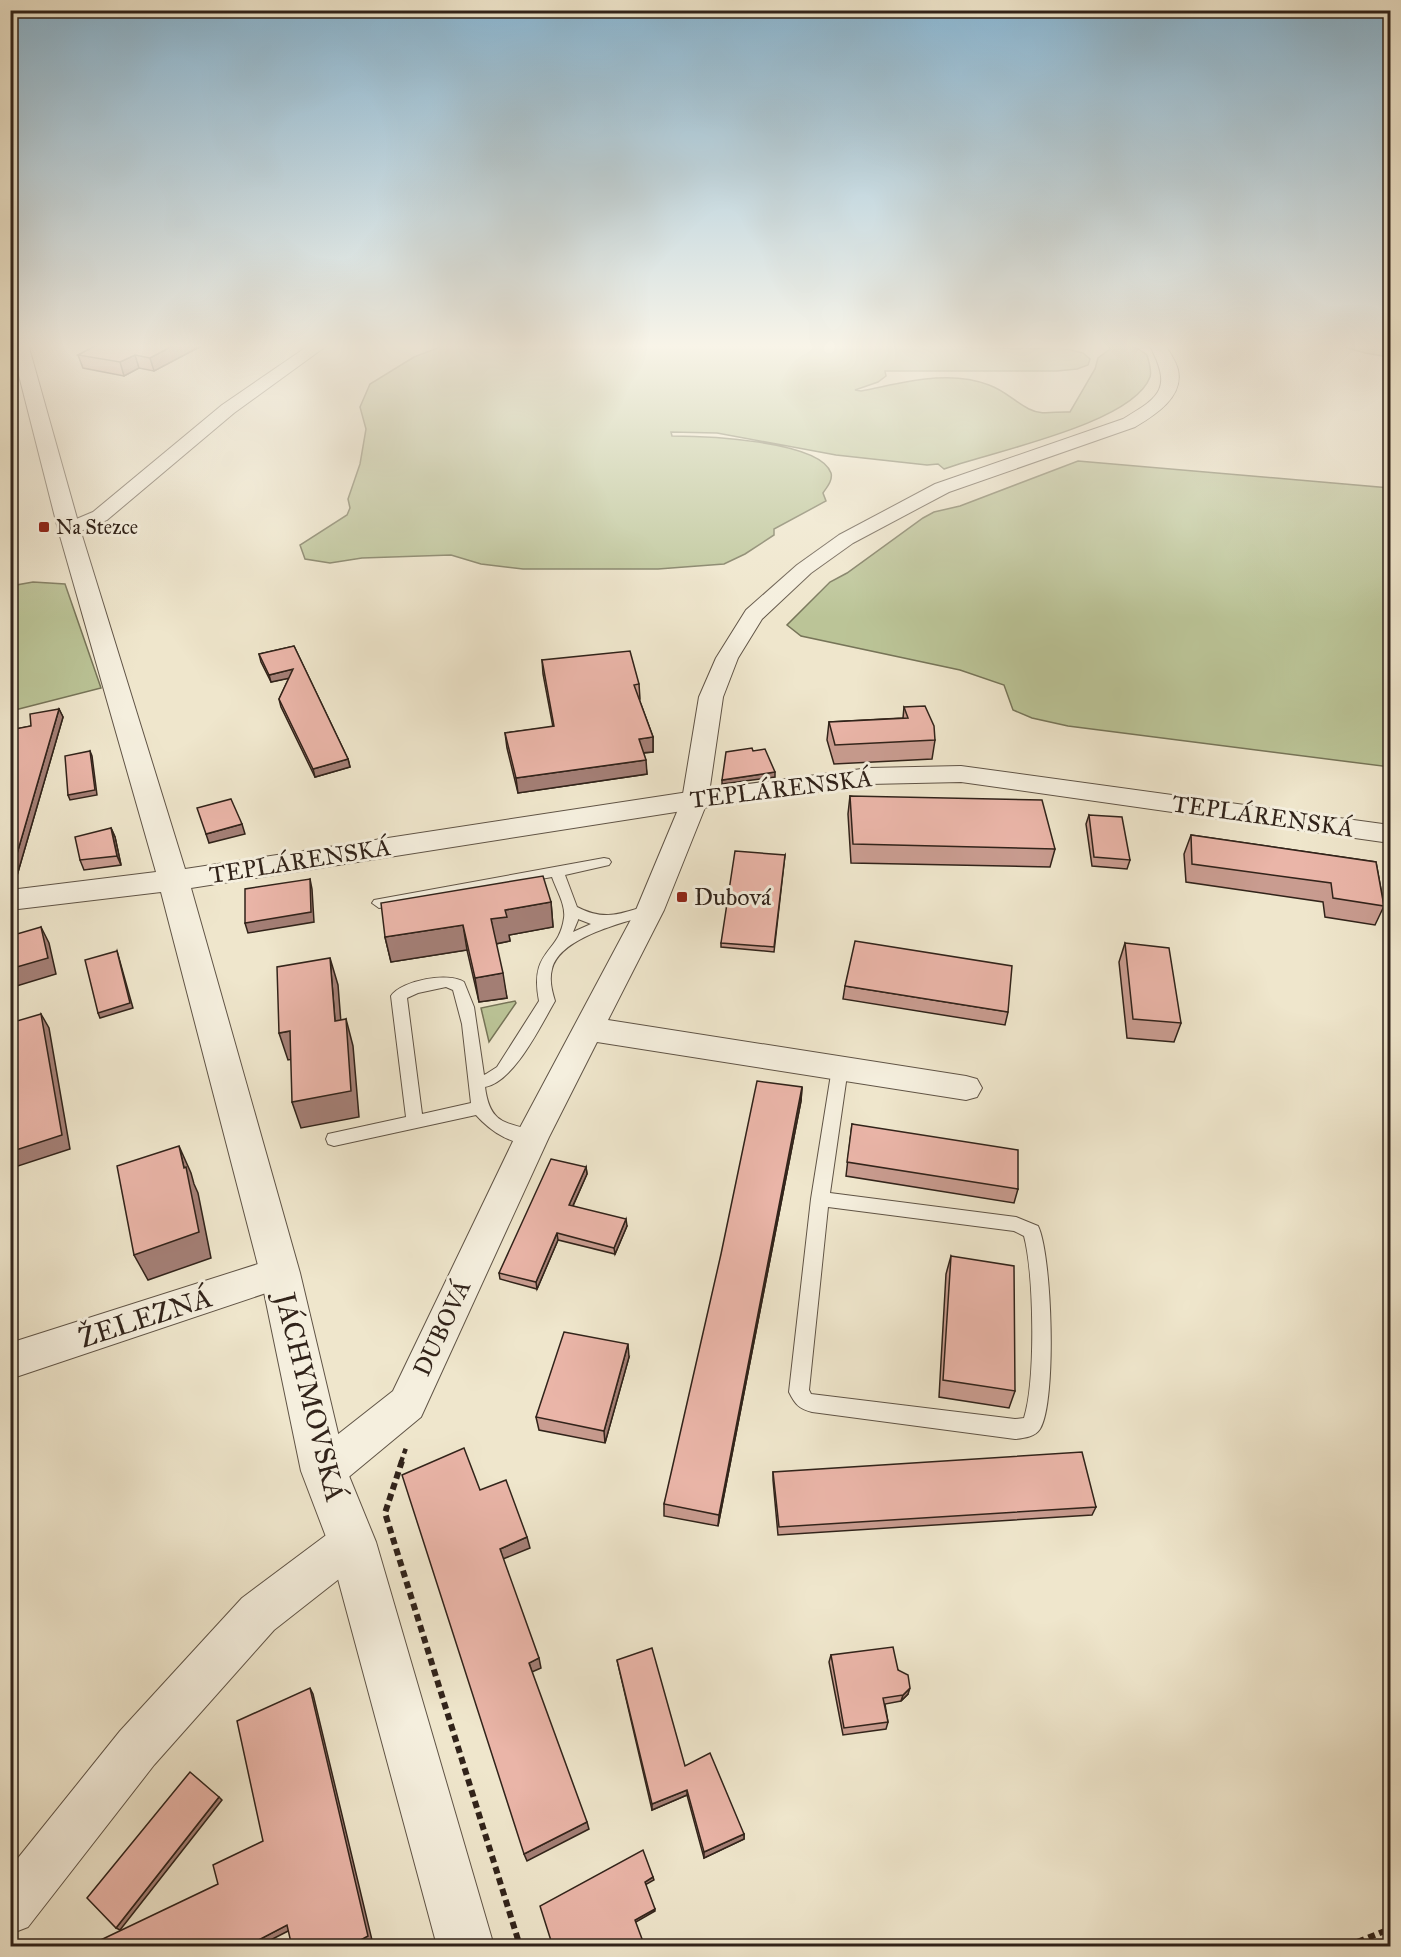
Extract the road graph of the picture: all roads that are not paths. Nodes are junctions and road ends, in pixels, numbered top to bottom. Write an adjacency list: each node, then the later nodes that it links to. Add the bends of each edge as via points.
1 (44, 435): 4 (street, JÁCHYMOVSKÁ)
2 (197, 435): 4 (street, via 100,516)
3 (1094, 435): 5 (street, DUBOVÁ, via 942,488 846,539 804,568 754,615 727,658 711,697)
4 (69, 529): 9 (street, JÁCHYMOVSKÁ)
5 (695, 800): 6 (street, TEPLÁRENSKÁ, via 869,776 961,774); 9 (street, TEPLÁRENSKÁ); 13 (street, DUBOVÁ)
6 (1390, 834)
7 (604, 862): 8 (lane)
8 (557, 872): 11 (lane); 12 (lane)
9 (173, 880): 10 (street, TEPLÁRENSKÁ); 25 (street, JÁCHYMOVSKÁ)
10 (10, 900)
11 (379, 903)
12 (571, 910): 14 (lane); 15 (lane, via 572,920)
13 (650, 910): 14 (lane); 16 (street, DUBOVÁ)
14 (607, 922): 15 (lane)
15 (560, 945): 18 (lane, via 542,971 547,1001 503,1071 490,1080)
16 (590, 1029): 17 (street); 22 (street, DUBOVÁ)
17 (840, 1068): 19 (street); 24 (lane)
18 (477, 1082): 20 (lane); 21 (lane, via 468,1011 459,986 451,981 409,988 399,996)
19 (966, 1088)
20 (480, 1108): 21 (lane); 22 (lane, via 509,1134)
21 (415, 1122): 23 (lane)
22 (532, 1137): 27 (street, DUBOVÁ, via 407,1404)
23 (334, 1139)
24 (820, 1199): 24 (lane, via 1016,1224 1032,1231 1038,1254 1041,1350 1032,1424 1015,1429 805,1401 799,1392)
25 (280, 1273): 26 (street, ŽELEZNÁ); 27 (street, JÁCHYMOVSKÁ)
26 (10, 1361)
27 (324, 1471): 28 (street, JÁCHYMOVSKÁ)
28 (352, 1542): 29 (street, via 258,1614 137,1748); 30 (street, JÁCHYMOVSKÁ)
29 (10, 1909)
30 (466, 1947)

